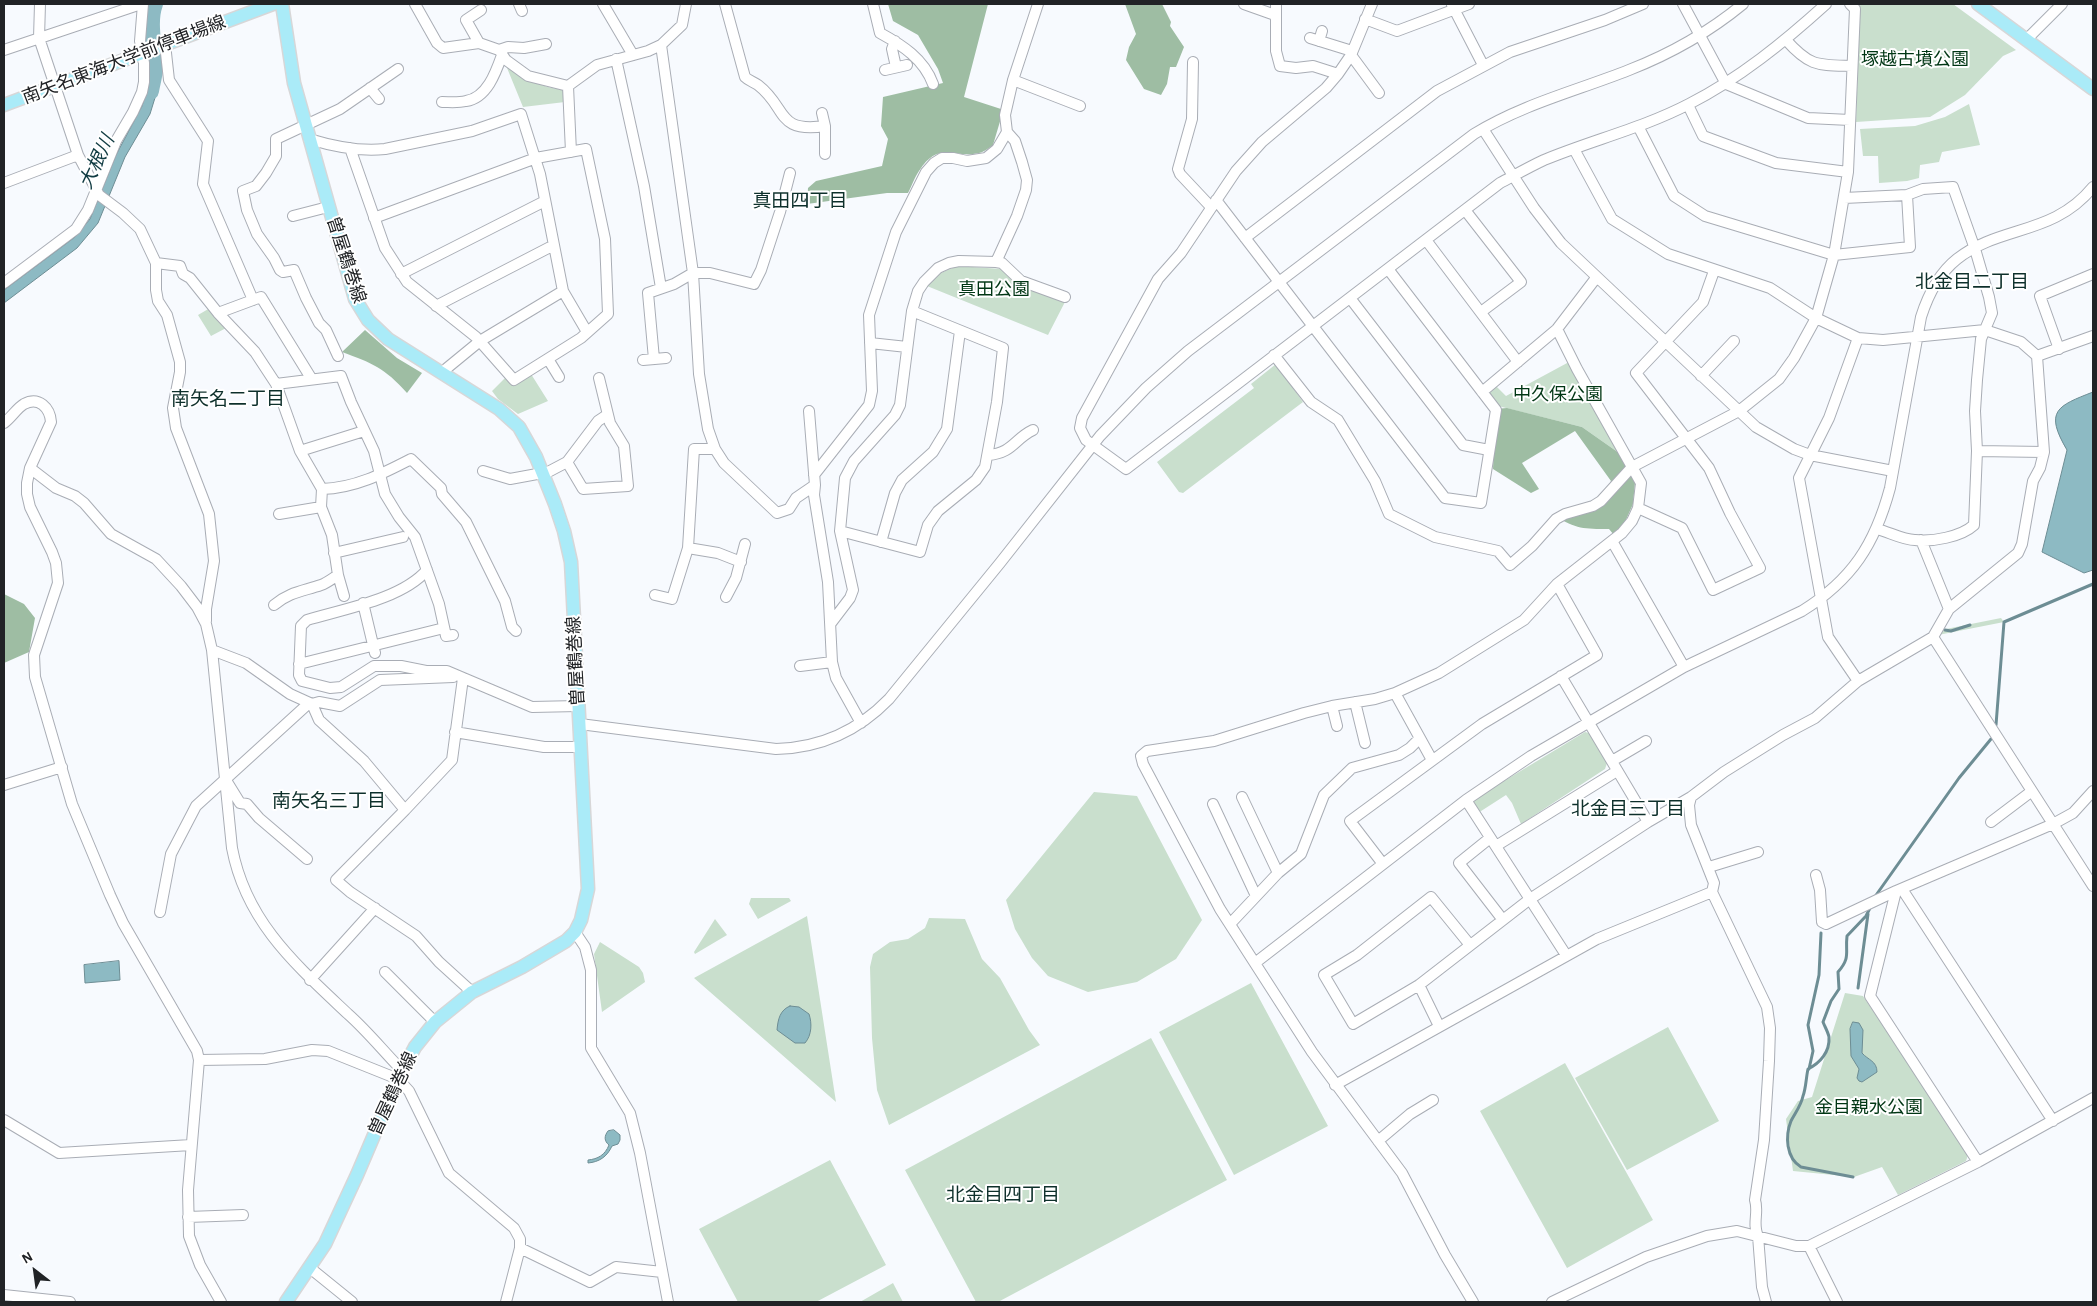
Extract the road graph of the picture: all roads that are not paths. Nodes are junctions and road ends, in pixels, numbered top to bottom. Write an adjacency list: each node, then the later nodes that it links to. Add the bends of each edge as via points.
1 (40, 4): 28 (street)
2 (142, 4): 28 (street); 37 (street, via 140,41)
3 (273, 4): 34 (main road, 南矢名東海大学前停車場線)
4 (282, 4): 65 (main road, 曽屋鶴巻線, via 294,83)
5 (415, 4): 32 (street, via 443,48)
6 (603, 4): 40 (street)
7 (686, 4): 35 (street, via 682,25)
8 (725, 4): 66 (street, via 745,77 763,90 785,120 807,129)
9 (873, 4): 31 (street, via 880,32)
10 (1038, 4): 50 (street)
11 (1244, 4): 24 (street)
12 (1276, 4): 24 (street)
13 (1372, 4): 25 (street)
14 (1469, 4): 22 (street)
15 (1643, 4): 44 (street, via 1510,52)
16 (1683, 4): 26 (street)
17 (1743, 4): 26 (street)
18 (1826, 4): 29 (street)
19 (1850, 4): 45 (street, via 1855,9)
20 (1978, 4): 30 (main road)
21 (2062, 4): 30 (street)
22 (1452, 7): 25 (street, via 1397,31); 44 (street)
23 (482, 10): 32 (street, via 466,20)
24 (1275, 16): 49 (street, via 1280,66 1313,66)
25 (1366, 19): 39 (street)
26 (1700, 35): 52 (street); 68 (street, via 1629,70 1540,101)
27 (1317, 36): 39 (street)
28 (39, 38): 36 (street); 53 (street)
29 (1786, 40): 45 (street, via 1801,57 1822,65); 52 (street)
30 (2026, 40): 56 (main road)
31 (895, 41): 46 (street, via 892,49); 51 (street, via 915,56)
32 (478, 43): 38 (street)
33 (546, 44): 38 (street, via 508,47)
34 (164, 45): 37 (main road, 南矢名東海大学前停車場線); 110 (street, via 169,80 208,141 203,184)
35 (661, 45): 40 (street); 100 (street)
36 (4, 50)
37 (143, 52): 53 (main road, 南矢名東海大学前停車場線); 82 (street, via 142,92 116,141)
38 (500, 52): 54 (street, via 528,76); 59 (street, via 495,75 480,94 468,101)
39 (1352, 53): 49 (street); 57 (street)
40 (633, 55): 41 (street)
41 (616, 59): 54 (street, via 596,65); 106 (street, via 644,186)
42 (1193, 62): 86 (street, via 1192,119 1178,170)
43 (907, 65): 46 (street)
44 (1483, 66): 91 (street, via 1437,91)
45 (1852, 66): 64 (street)
46 (896, 68): 48 (street)
47 (398, 69): 55 (street)
48 (885, 70)
49 (1338, 74): 86 (street, via 1262,142)
50 (1013, 80): 62 (street); 69 (street, via 1005,115)
51 (933, 84)
52 (1726, 84): 60 (street); 64 (street, via 1808,118)
53 (54, 86): 61 (main road, 南矢名東海大学前停車場線); 75 (street)
54 (568, 86): 73 (street)
55 (370, 88): 58 (street); 65 (street, via 340,110)
56 (2093, 89)
57 (1379, 93)
58 (379, 99)
59 (442, 102)
60 (1688, 104): 67 (street); 77 (street, via 1703,136 1776,163)
61 (4, 105)
62 (1080, 106)
63 (822, 113): 66 (street)
64 (1850, 120): 77 (street)
65 (305, 126): 70 (main road, 曽屋鶴巻線); 131 (street, via 276,140 276,156 266,173 256,186 243,191 257,234 280,270 294,270)
66 (825, 126): 74 (street)
67 (1638, 126): 72 (street); 95 (street, via 1674,196 1705,216)
68 (1483, 129): 79 (street); 104 (street)
69 (1007, 132): 96 (street, via 1015,140 1026,185 1018,216); 127 (street, via 997,149 986,158 967,161 942,158 926,172 896,232 868,315)
70 (309, 139): 71 (street); 87 (main road, 曽屋鶴巻線)
71 (350, 148): 76 (street, via 385,149 472,131 522,114); 90 (street)
72 (1574, 149): 79 (street); 99 (street, via 1612,219 1668,254)
73 (571, 152): 76 (street); 120 (street, via 586,149 605,239 608,314)
74 (825, 154)
75 (78, 155): 80 (street); 82 (street)
76 (536, 158): 85 (street); 90 (street)
77 (1848, 172): 84 (street)
78 (790, 173): 100 (street, via 762,270 754,284 710,273)
79 (1513, 176): 88 (street); 103 (street, via 1561,243)
80 (4, 183)
81 (2093, 189): 94 (street, via 2059,217)
82 (97, 192): 97 (street, via 140,229); 105 (street, via 76,229)
83 (1907, 195): 84 (street); 94 (street, via 1923,189 1952,187); 95 (street, via 1910,247)
84 (1844, 198): 95 (street)
85 (545, 201): 93 (street); 101 (street)
86 (1213, 203): 91 (street); 152 (street, via 1181,253 1158,280 1082,418 1081,434)
87 (328, 207): 89 (street); 138 (main road, 曽屋鶴巻線, via 351,289 368,320 388,340)
88 (1465, 210): 92 (street); 113 (street, via 1521,282)
89 (293, 216)
90 (374, 218): 101 (street, via 385,248)
91 (1245, 238): 104 (street)
92 (1426, 240): 98 (street); 113 (street)
93 (554, 245): 107 (street); 111 (street)
94 (1974, 248): 118 (street, via 1992,313); 122 (street, via 1957,260 1931,291 1920,317)
95 (1834, 255): 115 (street)
96 (996, 262): 108 (street, via 1002,263 1022,281); 112 (street, via 959,261 938,268 918,291)
97 (156, 263): 114 (street, via 180,266 183,274 190,278); 193 (street, via 158,301 167,315 180,362 173,408 176,428 209,514 214,562)
98 (1388, 269): 109 (street); 144 (street)
99 (1714, 271): 115 (street, via 1770,288); 126 (street, via 1703,302)
100 (693, 273): 106 (street); 153 (street, via 699,374)
101 (401, 274): 111 (street)
102 (2093, 274): 129 (street, via 2040,296)
103 (1596, 278): 117 (street); 126 (street)
104 (1278, 282): 116 (street); 152 (street, via 1182,356 1146,388)
105 (4, 284)
106 (661, 288): 135 (street, via 648,293)
107 (563, 290): 120 (street); 124 (street)
108 (1065, 297)
109 (1350, 298): 116 (street); 154 (street, via 1463,445)
110 (253, 300): 114 (street); 141 (street, via 261,297)
111 (436, 306): 124 (street)
112 (912, 311): 119 (street); 128 (street)
113 (1481, 312): 137 (street)
114 (218, 313): 143 (street, via 255,352)
115 (1816, 318): 123 (street); 145 (street, via 1779,378)
116 (1313, 326): 130 (street); 154 (street, via 1445,498 1481,503)
117 (1557, 329): 137 (street); 161 (street)
118 (1985, 330): 122 (street); 132 (street, via 2021,342); 156 (street, via 1981,339 1977,380)
119 (960, 331): 158 (street, via 1003,348); 177 (street, via 947,429 933,452 902,480)
120 (587, 332): 134 (street)
121 (2093, 336): 129 (street)
122 (1917, 337): 123 (street); 164 (street)
123 (1858, 338): 159 (street, via 1829,418)
124 (480, 341): 134 (street, via 514,380); 138 (street)
125 (1734, 341): 139 (street)
126 (1665, 342): 139 (street); 151 (street, via 1636,373)
127 (870, 343): 128 (street); 167 (street, via 872,391 869,405)
128 (908, 347): 173 (street, via 900,405 845,478)
129 (2059, 348): 132 (street)
130 (1274, 355): 152 (street, via 1126,469); 161 (street, via 1311,402 1338,420 1375,481 1389,514 1436,537 1498,550 1510,564 1532,546 1556,519 1601,501)
131 (338, 356)
132 (2037, 356): 157 (street)
133 (666, 358): 135 (street)
134 (548, 359): 140 (street)
135 (654, 359): 136 (street)
136 (643, 360)
137 (1518, 362): 144 (street)
138 (441, 373): 165 (main road, 曽屋鶴巻線, via 510,417 527,439)
139 (1701, 376): 145 (street)
140 (558, 377)
141 (311, 378): 143 (street); 150 (street, via 341,376)
142 (600, 378): 147 (street)
143 (276, 384): 155 (street)
144 (1482, 392): 154 (street, via 1496,410)
145 (1738, 411): 151 (street); 159 (street, via 1756,427)
146 (809, 412): 167 (street)
147 (608, 415): 160 (street, via 598,421); 160 (street, via 624,446 628,486 583,489)
148 (4, 423): 162 (street, via 24,404 35,402 48,409 50,422)
149 (1033, 430): 158 (street, via 1001,454)
150 (364, 431): 155 (street); 166 (street, via 374,451)
151 (1686, 438): 161 (street); 170 (street, via 1709,468 1760,568 1713,590 1682,528)
152 (1092, 445): 212 (street, via 889,699)
153 (715, 449): 167 (street, via 724,463 777,513 789,508); 179 (street, via 694,450)
154 (1489, 450)
155 (300, 451): 168 (street)
156 (1977, 451): 157 (street); 175 (street, via 1974,525 1967,532)
157 (2044, 452): 191 (street, via 2032,481 2018,553)
158 (988, 455): 177 (street, via 976,480 938,511 928,525 920,552)
159 (1810, 455): 164 (street); 188 (street, via 1800,478)
160 (567, 462): 165 (street)
161 (1632, 467): 170 (street, via 1640,483)
162 (30, 468): 193 (street, via 56,488 84,503 111,534 156,559 181,586); 223 (street, via 27,494 56,563 58,583 34,655 35,677)
163 (483, 471): 165 (street, via 510,479)
164 (1893, 471): 172 (street)
165 (542, 472): 210 (main road, 曽屋鶴巻線, via 564,531 571,562)
166 (380, 476): 168 (street); 182 (street, via 385,494 415,537); 195 (street, via 411,459 441,488 442,494 466,522 505,600)
167 (815, 480): 192 (street, via 814,495)
168 (322, 490): 169 (street)
169 (321, 507): 171 (street); 180 (street, via 332,536)
170 (1638, 508): 176 (street, via 1632,521)
171 (278, 514)
172 (1877, 529): 175 (street, via 1914,541); 188 (street, via 1843,580)
173 (840, 531): 177 (street); 192 (street, via 853,590)
174 (403, 537): 180 (street)
175 (1921, 540): 191 (street)
176 (1612, 541): 184 (street); 203 (street)
177 (881, 542)
178 (745, 544): 181 (street)
179 (688, 548): 181 (street, via 718,553); 185 (street, via 672,599)
180 (334, 553): 183 (street)
181 (741, 562): 187 (street)
182 (427, 570): 189 (street, via 419,580 394,594); 194 (street)
183 (338, 575): 186 (street); 190 (street, via 323,585 296,591)
184 (1557, 584): 205 (street, via 1597,655); 207 (street, via 1538,607 1512,628 1439,673)
185 (655, 595)
186 (344, 596)
187 (726, 598)
188 (1820, 599): 203 (street); 206 (street, via 1828,637)
189 (363, 603): 198 (street); 201 (street, via 307,620 301,626)
190 (274, 605)
191 (1948, 609): 197 (street)
192 (831, 623): 200 (street)
193 (206, 624): 199 (street)
194 (444, 628): 196 (street, via 446,636); 198 (street)
195 (516, 632)
196 (453, 635)
197 (1933, 637): 206 (street); 227 (street)
198 (374, 649): 201 (street)
199 (212, 650): 209 (street, via 246,663); 225 (street)
200 (832, 662): 202 (street); 212 (street, via 836,678)
201 (300, 664): 204 (street, via 302,680 330,688 340,686 374,666 401,666)
202 (800, 666)
203 (1684, 667): 213 (street)
204 (456, 674): 209 (street, via 380,680 340,706 319,702); 210 (street, via 532,707); 216 (street)
205 (1561, 676): 213 (street); 221 (street, via 1482,724)
206 (1858, 681): 230 (street, via 1815,718 1732,767)
207 (1395, 693): 208 (street); 217 (street)
208 (1355, 702): 211 (street); 219 (street)
209 (310, 704): 225 (street); 233 (street, via 319,720 364,761)
210 (578, 706): 214 (main road, 曽屋鶴巻線)
211 (1332, 706): 215 (street); 252 (street, via 1214,741 1147,750 1141,756 1147,773)
212 (861, 723): 214 (street, via 822,743 776,750)
213 (1588, 723): 222 (street); 231 (street, via 1530,756)
214 (580, 724): 220 (main road, 曽屋鶴巻線)
215 (1337, 726)
216 (455, 732): 220 (street, via 544,747); 233 (street, via 452,760)
217 (1420, 738): 221 (street); 242 (street, via 1399,755 1352,768 1324,794 1302,854)
218 (1646, 741): 222 (street)
219 (1365, 743)
220 (581, 747): 253 (main road, 曽屋鶴巻線, via 588,889)
221 (1432, 760): 240 (street, via 1350,821)
222 (1612, 761): 224 (street)
223 (62, 767): 226 (street); 263 (street, via 72,804 123,923 197,1051)
224 (1617, 770): 234 (street); 237 (street)
225 (225, 779): 239 (street, via 240,803 247,804); 250 (street, via 196,806 182,830 171,854); 258 (street, via 236,870 266,929)
226 (4, 785)
227 (2032, 791): 235 (street); 236 (street)
228 (2093, 792): 236 (street, via 2073,813)
229 (1242, 797): 242 (street, via 1247,818 1269,845)
230 (1691, 797): 234 (street); 241 (street, via 1691,825)
231 (1466, 800): 237 (street); 240 (street)
232 (1213, 804): 247 (street, via 1217,823 1234,860)
233 (406, 810): 249 (street, via 336,880)
234 (1648, 822): 248 (street)
235 (1991, 822)
236 (2053, 824): 244 (street); 245 (street)
237 (1493, 842): 248 (street); 251 (street, via 1459,863)
238 (1758, 852): 241 (street)
239 (307, 859)
240 (1383, 864): 256 (street)
241 (1709, 867): 246 (street, via 1714,884)
242 (1278, 873): 247 (street)
243 (1816, 875): 245 (street, via 1822,922 1826,924)
244 (2093, 886)
245 (1899, 890): 269 (street); 272 (street, via 1870,996)
246 (1712, 892): 255 (street); 277 (street, via 1768,1007 1769,1070 1764,1140 1755,1200)
247 (1256, 896): 252 (street)
248 (1530, 900): 251 (street); 255 (street)
249 (375, 908): 258 (street); 260 (street, via 416,936)
250 (160, 912)
251 (1503, 920): 254 (street)
252 (1230, 924): 256 (street)
253 (575, 932): 260 (main road, 曽屋鶴巻線, via 561,945); 281 (street, via 585,947 590,970 591,1048 630,1112)
254 (1470, 945): 259 (street); 259 (street, via 1432,896 1357,955 1324,975 1353,1024)
255 (1566, 955): 262 (street)
256 (1255, 963): 265 (street)
257 (385, 972): 261 (street)
258 (310, 980): 264 (street, via 350,1015)
259 (1419, 985): 262 (street)
260 (472, 992): 261 (main road, 曽屋鶴巻線)
261 (435, 1022): 264 (main road, 曽屋鶴巻線, via 415,1047)
262 (1439, 1026): 265 (street)
263 (199, 1060): 264 (street, via 265,1059 328,1050); 271 (street)
264 (401, 1073): 279 (street, via 450,1173 514,1228 520,1239); 280 (main road, 曽屋鶴巻線, via 332,1228)
265 (1335, 1085): 270 (street)
266 (2093, 1098): 269 (street)
267 (1433, 1100): 270 (street, via 1410,1114)
268 (4, 1120): 271 (street, via 59,1153)
269 (2053, 1121): 272 (street)
270 (1378, 1141): 289 (street, via 1402,1173)
271 (191, 1145): 275 (street)
272 (1978, 1162): 278 (street)
273 (226, 1216): 274 (street); 275 (street); 276 (street)
274 (243, 1216)
275 (188, 1217): 285 (street, via 189,1236 200,1265)
276 (226, 1227)
277 (1758, 1236): 278 (street, via 1796,1246); 290 (street, via 1737,1231 1707,1236 1646,1257); 291 (street)
278 (1809, 1246): 292 (street)
279 (520, 1248): 281 (street, via 590,1282 616,1267); 283 (street)
280 (310, 1268): 286 (main road, 曽屋鶴巻線); 287 (street)
281 (662, 1272): 288 (street)
282 (4, 1295): 284 (street)
283 (510, 1300)
284 (70, 1302)
285 (221, 1302)
286 (286, 1302)
287 (352, 1302)
288 (668, 1302)
289 (1473, 1302)
290 (1552, 1302)
291 (1766, 1302)
292 (1838, 1302)

